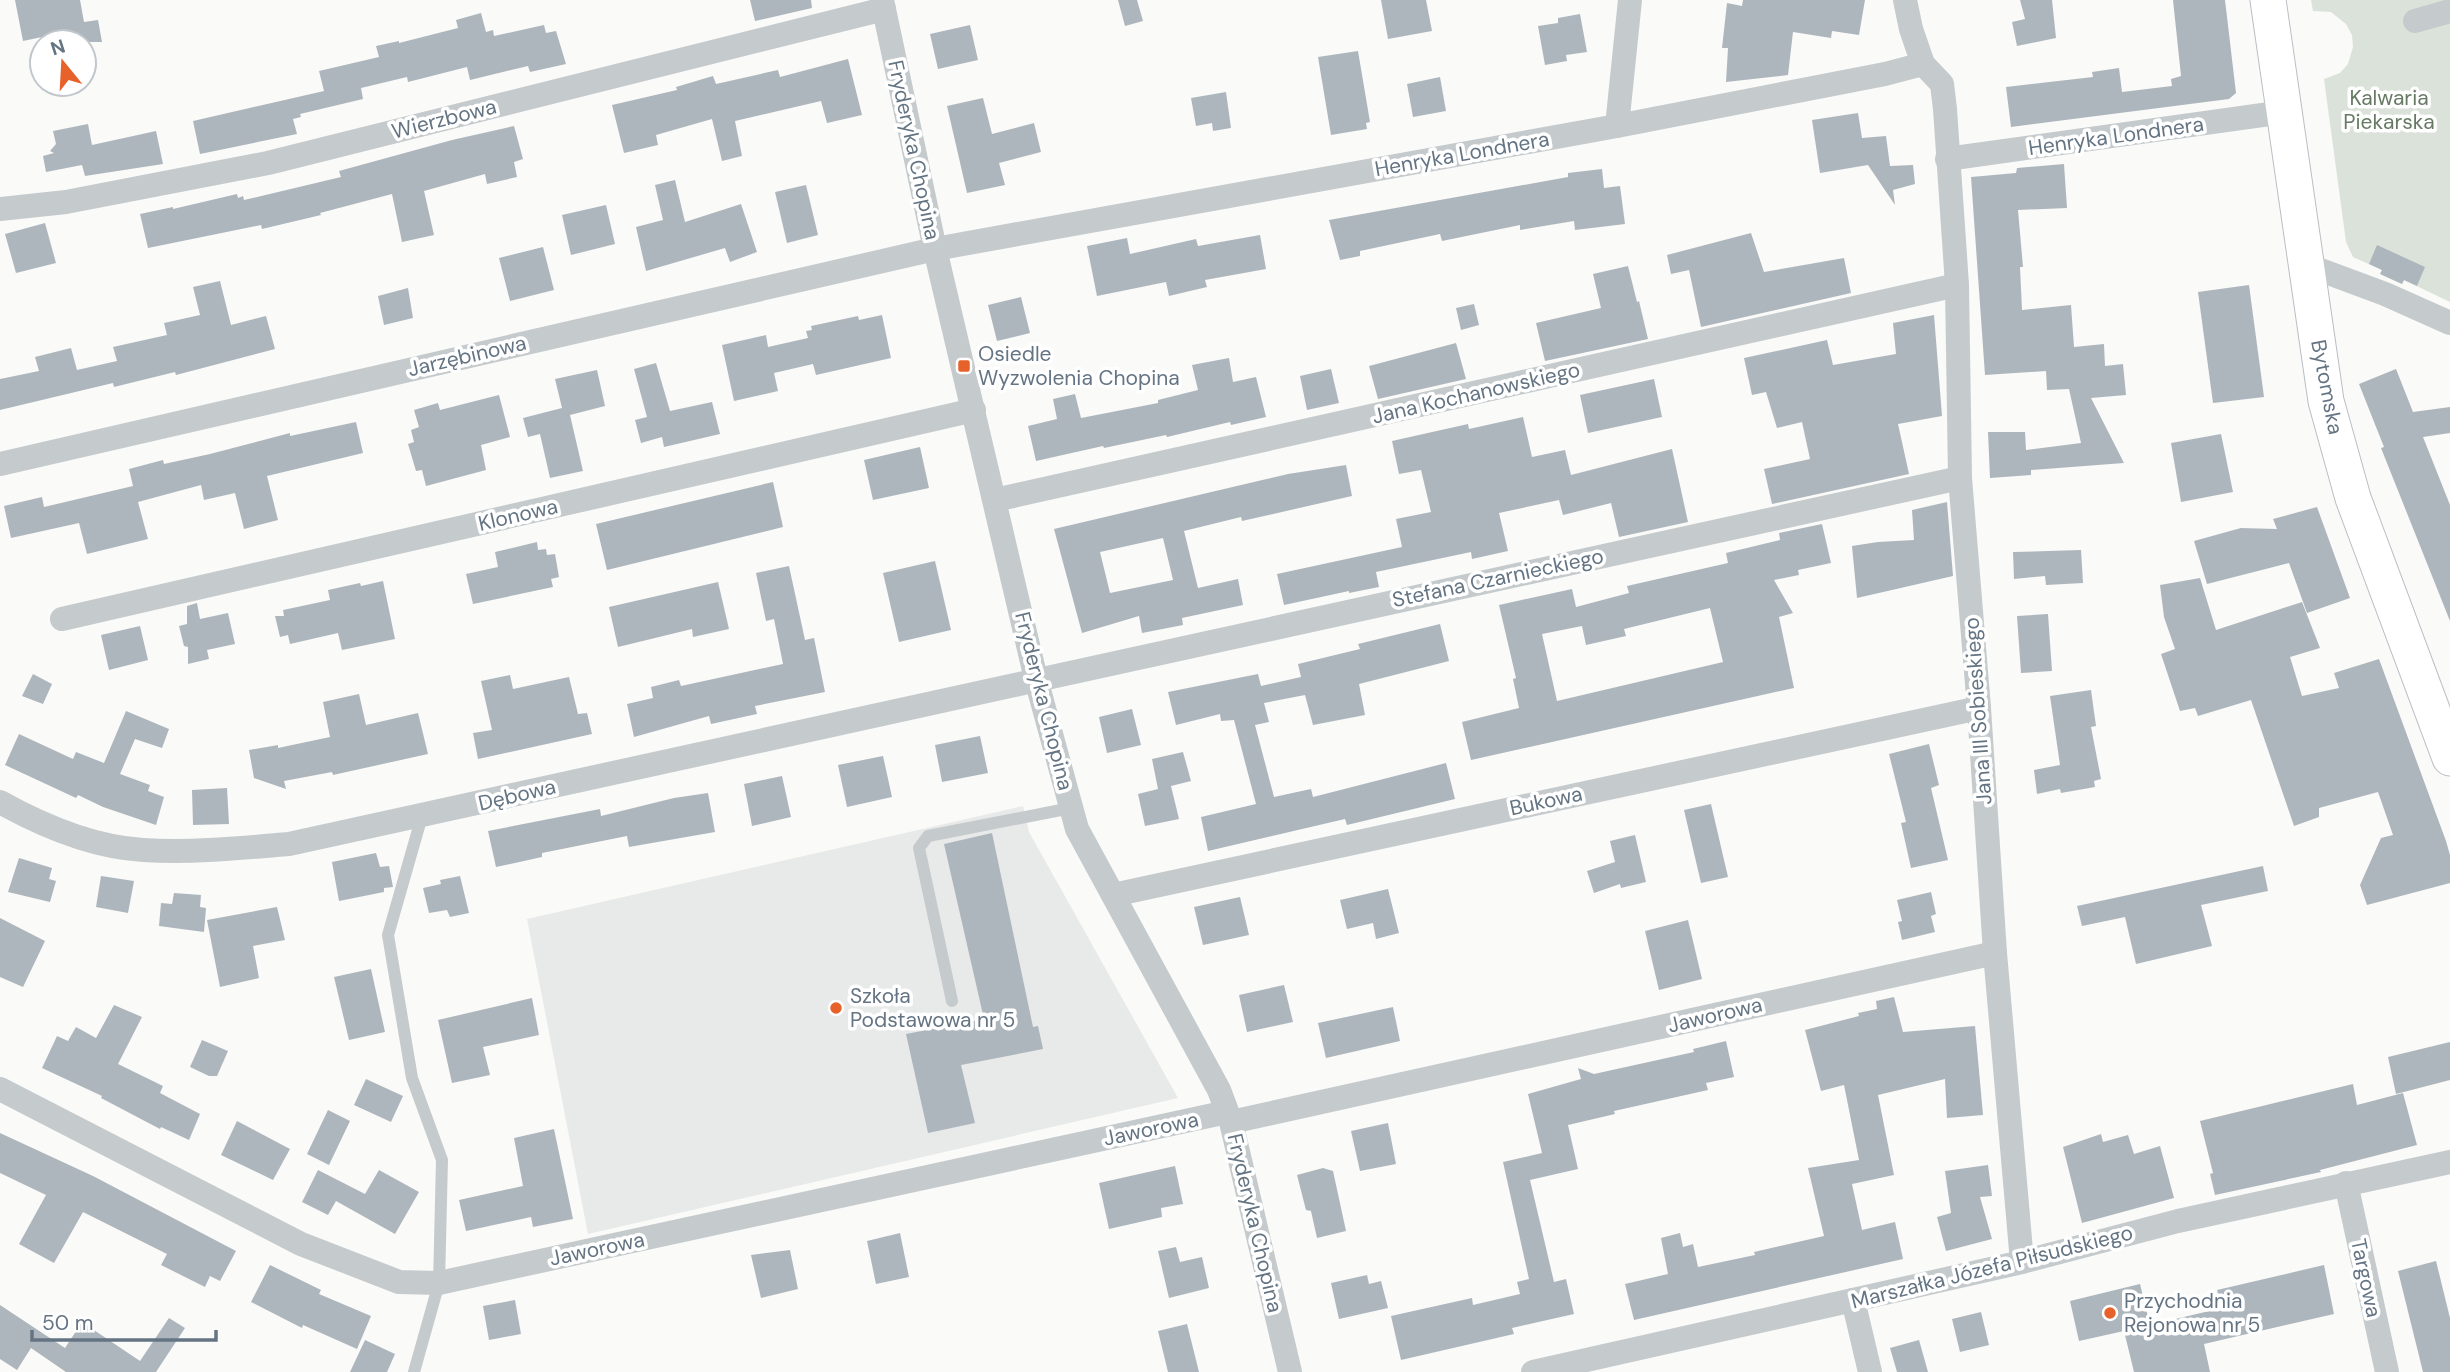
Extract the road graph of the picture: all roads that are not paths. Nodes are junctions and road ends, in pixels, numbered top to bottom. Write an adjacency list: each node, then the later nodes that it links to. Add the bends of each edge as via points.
1 (1630, 0): 9 (street)
2 (1905, 0): 7 (street)
3 (2268, 0): 8 (street, Bytomska)
4 (883, 4): 11 (street, Wierzbowa, via 268,163 66,202); 12 (street, Fryderyka Chopina)
5 (2450, 11): 6 (street)
6 (2414, 21)
7 (1923, 64): 9 (street, Henryka Londnera); 10 (street, Jana III Sobieskiego, via 1942,84)
8 (2284, 112): 10 (street, Henryka Londnera); 13 (street, Bytomska)
9 (1617, 126): 12 (street, Henryka Londnera)
10 (1947, 159): 14 (street, Jana III Sobieskiego)
11 (0, 209)
12 (935, 249): 16 (street, Fryderyka Chopina); 17 (street, Jarzębinowa)
13 (2307, 265): 15 (street); 23 (street, Bytomska, via 2326,401 2353,498)
14 (1957, 285): 18 (street, Jana III Sobieskiego); 19 (street, Jana Kochanowskiego)
15 (2450, 323)
16 (974, 410): 19 (street, Fryderyka Chopina); 20 (street, Klonowa)
17 (0, 464)
18 (1960, 478): 21 (street, Stefana Czarnieckiego); 22 (street, Jana III Sobieskiego)
19 (995, 500): 21 (street, Fryderyka Chopina)
20 (62, 619)
21 (1036, 679): 25 (street, Fryderyka Chopina); 26 (street, Dębowa)
22 (1979, 708): 27 (street, Bukowa); 28 (street, Jana III Sobieskiego)
23 (2450, 758)
24 (0, 802): 26 (street, Dębowa, via 84,839 141,850 211,851 289,844)
25 (1071, 808): 27 (street, Fryderyka Chopina, via 1077,829); 29 (lane, via 928,836 919,848)
26 (422, 816): 35 (lane, via 388,935 412,1078 442,1160)
27 (1113, 895): 31 (street, Fryderyka Chopina, via 1203,1058)
28 (1995, 953): 31 (street, Jaworowa); 34 (street, Jana III Sobieskiego)
29 (952, 1001)
30 (0, 1089): 35 (street, Jaworowa, via 301,1244 399,1282)
31 (1229, 1117): 35 (street, Jaworowa); 39 (street, Fryderyka Chopina)
32 (2450, 1162): 33 (street, Marszałka Józefa Piłsudskiego)
33 (2346, 1183): 34 (street, Marszałka Józefa Piłsudskiego); 37 (street, Targowa)
34 (2022, 1262): 36 (street, Marszałka Józefa Piłsudskiego)
35 (439, 1283): 38 (lane)
36 (1853, 1300): 40 (street, Marszałka Józefa Piłsudskiego); 41 (street)
37 (2384, 1371)
38 (414, 1372)
39 (1290, 1372)
40 (1533, 1372)
41 (1870, 1372)

